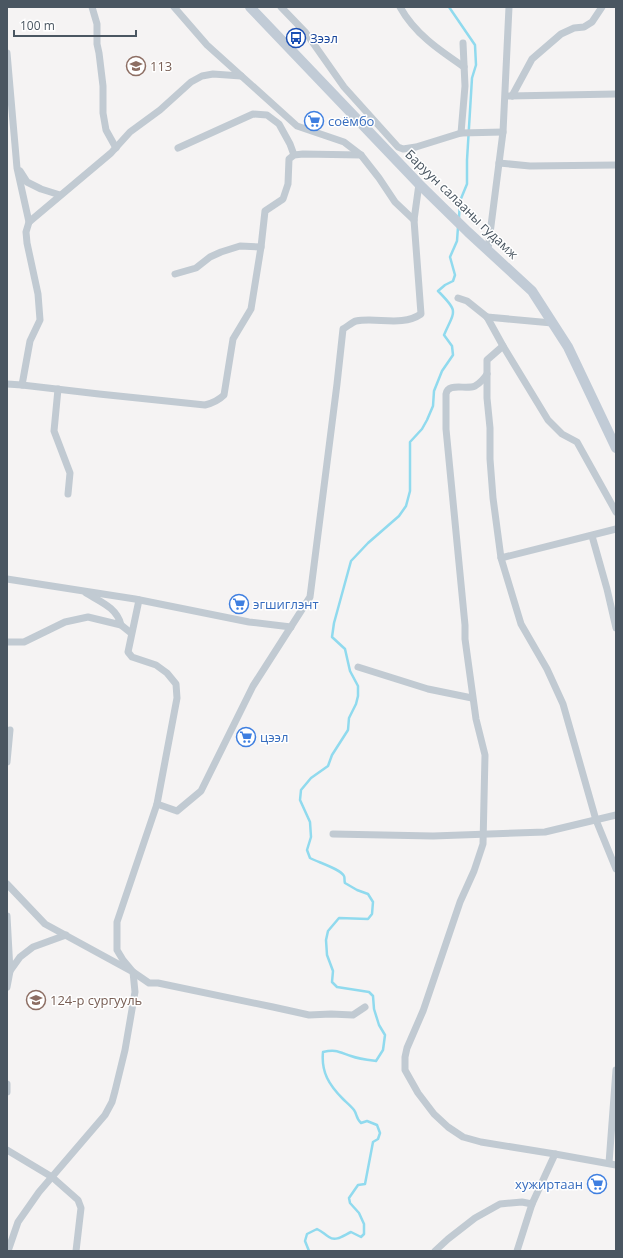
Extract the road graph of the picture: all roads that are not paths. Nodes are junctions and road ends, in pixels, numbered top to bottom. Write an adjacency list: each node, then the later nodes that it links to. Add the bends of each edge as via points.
1 (92, 7): 16 (street, via 97,24 103,113 106,130)
2 (174, 7): 11 (street, via 207,46)
3 (250, 7): 23 (main road, Баруун салааны гудамж)
4 (281, 7): 15 (street, via 306,33 344,87 398,147 403,150)
5 (400, 7): 10 (street, via 420,34)
6 (509, 7): 13 (street)
7 (602, 7): 13 (street, via 592,22 561,34 532,59)
8 (462, 43): 10 (street)
9 (7, 53): 22 (street)
10 (464, 67): 15 (street)
11 (241, 76): 16 (street, via 213,74 191,82 160,110 130,132); 19 (street, via 297,126 344,142)
12 (616, 94): 13 (street)
13 (508, 96): 14 (street)
14 (503, 132): 15 (street); 20 (street)
15 (461, 133)
16 (116, 148): 24 (street)
17 (178, 148): 18 (street, via 253,114 267,115 279,124)
18 (294, 155): 19 (street); 27 (street, via 289,159 288,184 283,199 265,211)
19 (361, 155): 25 (street, via 395,202)
20 (499, 162): 21 (street, via 530,166); 28 (street)
21 (616, 165)
22 (18, 168): 24 (street, via 27,182); 26 (street)
23 (419, 184): 25 (street); 28 (main road, Баруун салааны гудамж)
24 (60, 195): 26 (street)
25 (414, 220): 48 (street, via 421,314 405,320 355,322 343,329 310,597)
26 (29, 222): 36 (street, via 26,232 27,243 38,294 40,320 30,341)
27 (261, 247): 29 (street, via 240,246 210,257 196,268); 37 (street, via 251,309 233,339 224,395 219,400 205,405)
28 (488, 249): 32 (main road, Баруун салааны гудамж, via 532,291)
29 (175, 274)
30 (458, 298): 31 (street, via 467,301)
31 (488, 317): 32 (street); 33 (street)
32 (552, 323): 38 (main road, Баруун салааны гудамж, via 568,347)
33 (502, 346): 34 (street, via 487,360); 40 (street, via 548,420 562,434 577,442)
34 (487, 374): 43 (street, via 490,459); 53 (street, via 474,386 450,388 446,394 446,429)
35 (7, 384): 36 (street)
36 (22, 385): 37 (street)
37 (58, 389): 39 (street, via 54,431 70,473)
38 (616, 448)
39 (68, 494)
40 (616, 512)
41 (616, 529): 42 (street)
42 (592, 536): 43 (street); 49 (street, via 608,589)
43 (501, 558): 58 (street, via 521,624 563,704)
44 (7, 579): 45 (street)
45 (83, 591): 46 (street); 47 (street, via 108,606 119,616)
46 (139, 600): 48 (street, via 249,622); 50 (street)
47 (121, 625): 50 (street); 51 (street, via 88,617 65,622 24,642)
48 (291, 627): 56 (street, via 253,686 201,791 177,811)
49 (616, 628)
50 (131, 633): 56 (street, via 128,652 132,657 156,665 176,684 177,698)
51 (7, 642)
52 (358, 667): 53 (street, via 428,689)
53 (472, 698): 60 (street, via 485,755)
54 (10, 730): 55 (street)
55 (7, 762)
56 (157, 804): 66 (street, via 117,922 117,950)
57 (616, 815): 58 (street)
58 (596, 820): 60 (street, via 545,832); 61 (street)
59 (333, 834): 60 (street)
60 (482, 835): 73 (street, via 483,844 474,871 460,902 423,1011 407,1048 405,1070 434,1114 463,1137)
61 (616, 869)
62 (7, 884): 64 (street, via 45,924)
63 (7, 916): 65 (street)
64 (66, 935): 65 (street, via 33,947); 66 (street)
65 (10, 971): 67 (street)
66 (132, 972): 68 (street, via 148,983 308,1015 353,1015); 75 (street, via 135,992 125,1050 112,1102 105,1115)
67 (7, 987)
68 (365, 1007)
69 (616, 1070): 74 (street)
70 (7, 1084): 71 (street)
71 (7, 1092)
72 (7, 1150): 75 (street)
73 (555, 1154): 74 (street); 76 (street)
74 (612, 1164)
75 (52, 1177): 77 (street, via 18,1222); 78 (street, via 78,1200 81,1208)
76 (532, 1204): 79 (street, via 500,1204 475,1218); 80 (street)
77 (8, 1251)
78 (76, 1251)
79 (435, 1251)
80 (517, 1251)

